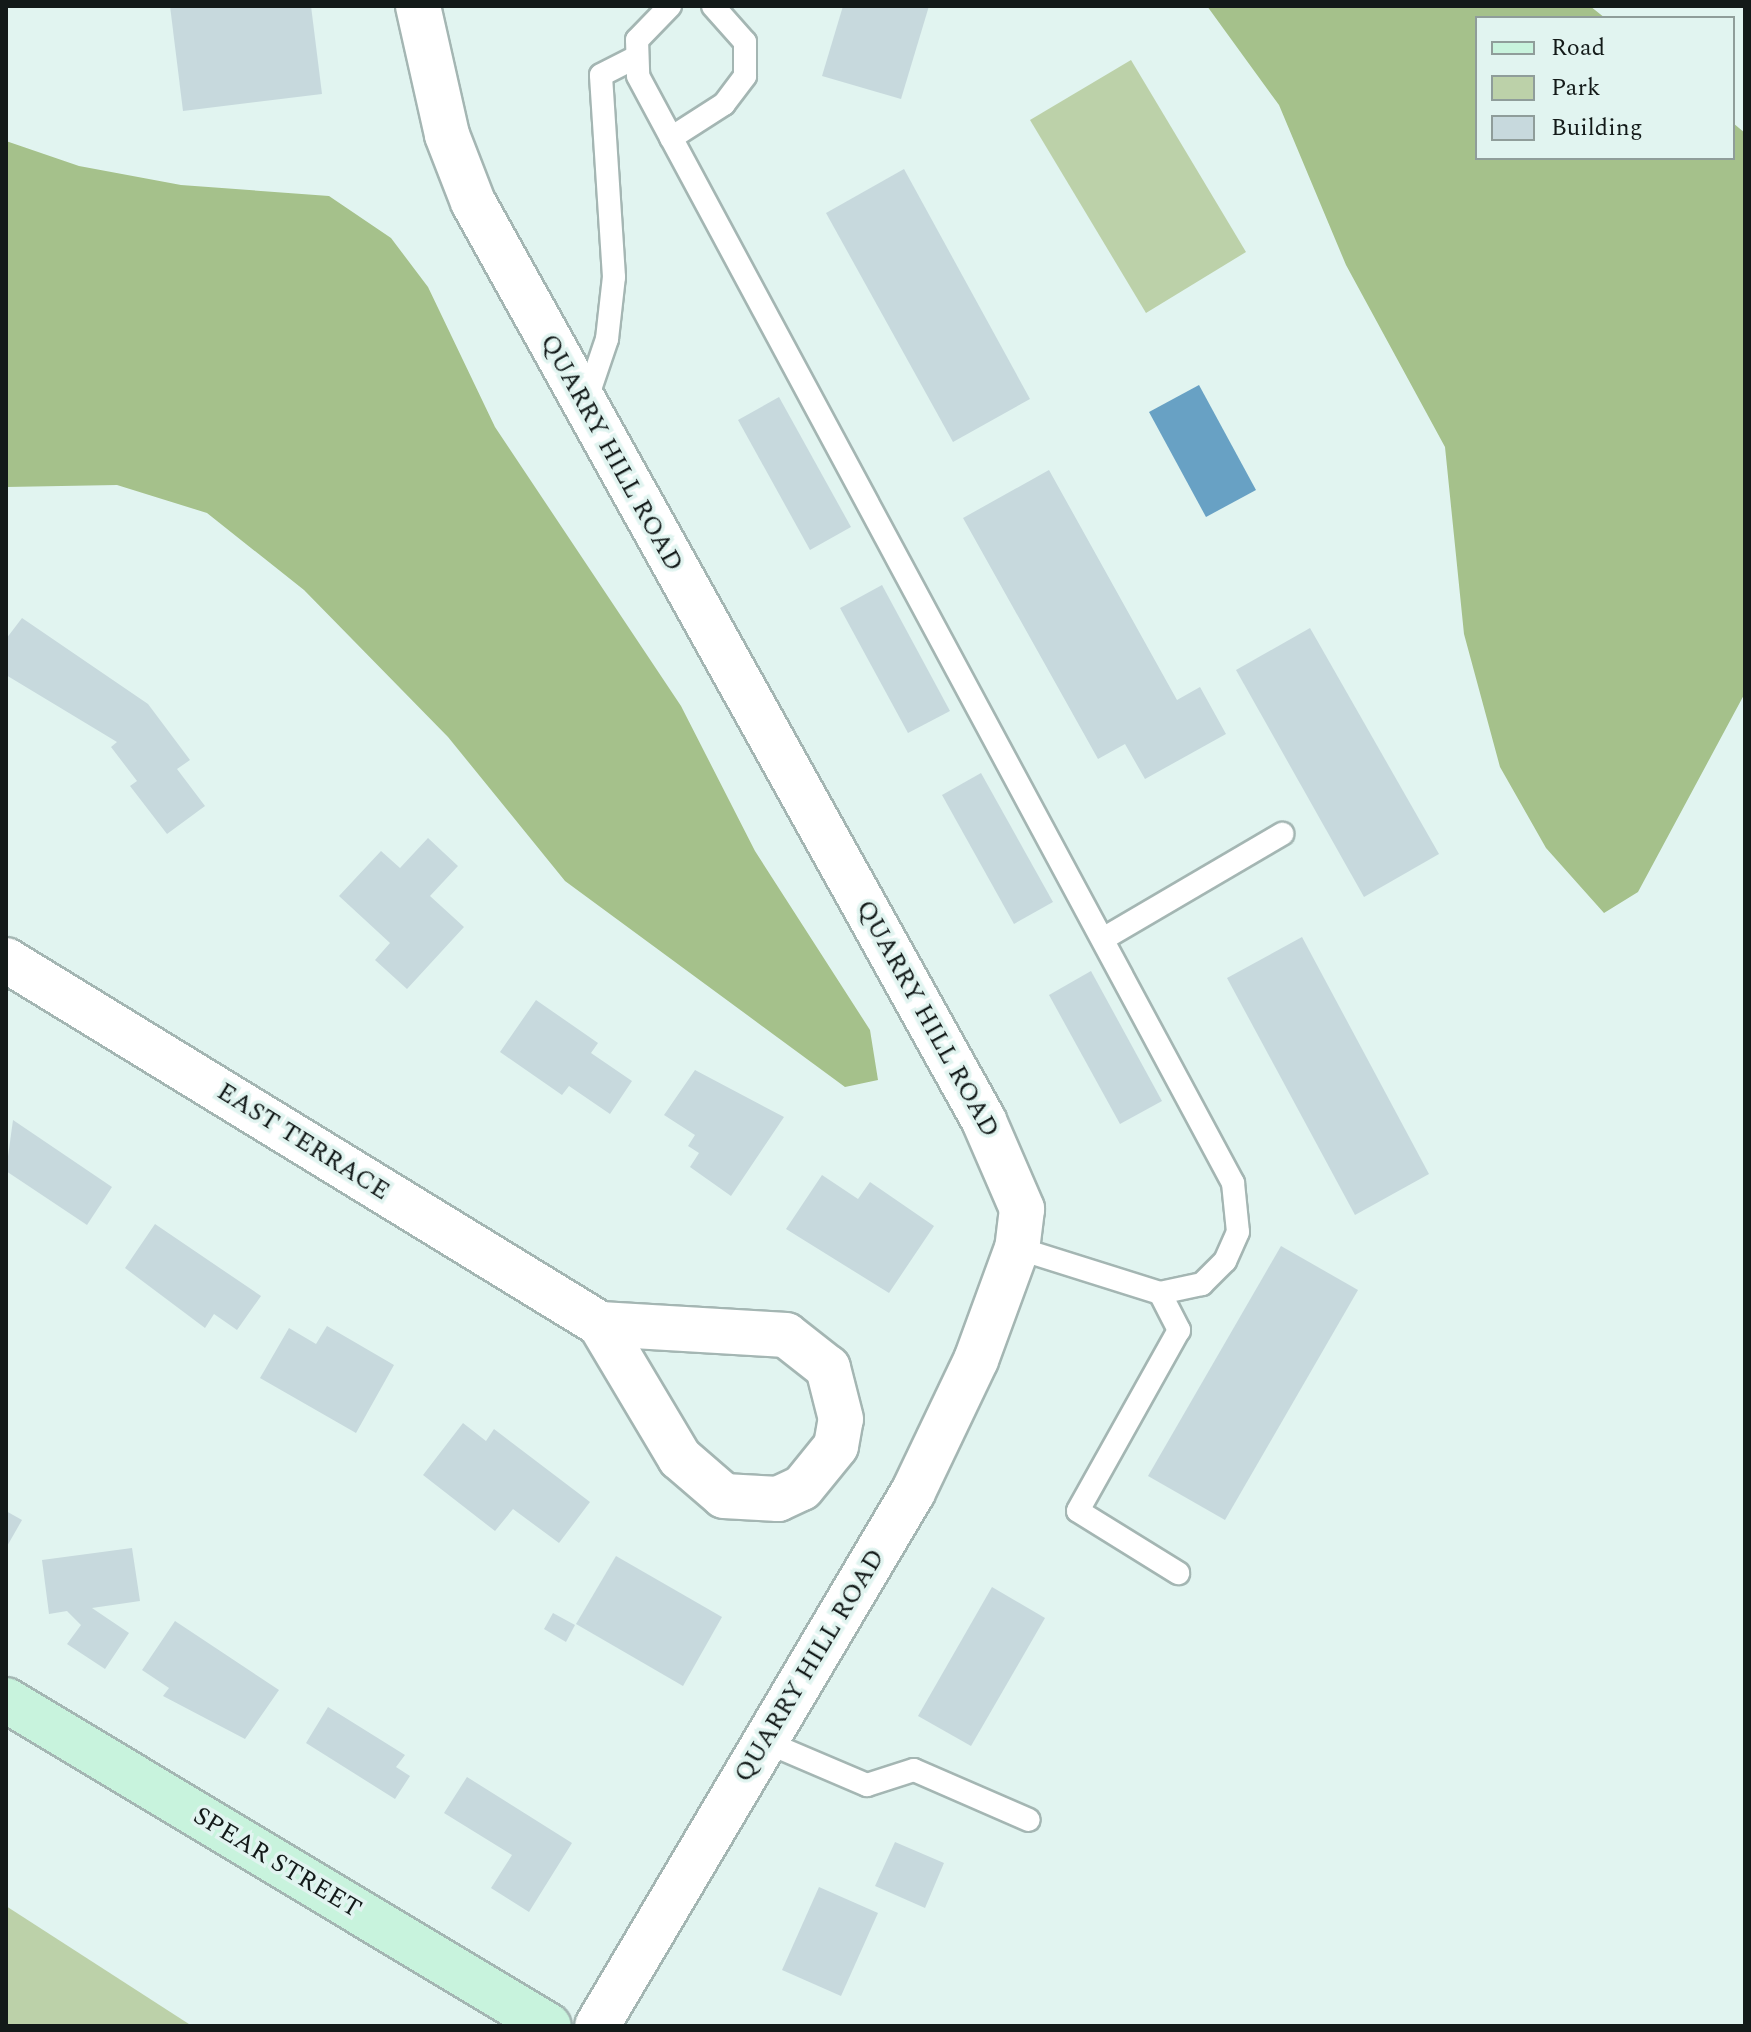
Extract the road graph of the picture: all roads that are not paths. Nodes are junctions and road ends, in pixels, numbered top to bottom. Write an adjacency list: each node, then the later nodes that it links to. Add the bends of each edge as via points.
1 (418, 6): 6 (street, QUARRY HILL ROAD, via 458,169)
2 (670, 6): 4 (lane, via 645,24)
3 (713, 6): 5 (lane, via 745,42 745,76 724,104)
4 (634, 58): 5 (lane); 6 (lane, via 601,75 614,277 607,339)
5 (671, 138): 8 (lane)
6 (585, 405): 10 (street, QUARRY HILL ROAD, via 1004,1158 1022,1209)
7 (1282, 834): 8 (lane)
8 (1103, 939): 11 (lane, via 1233,1183 1238,1232 1225,1261 1202,1284)
9 (6, 960): 12 (street, EAST TERRACE)
10 (1017, 1248): 11 (lane); 15 (street, QUARRY HILL ROAD, via 976,1360 913,1492)
11 (1160, 1293): 13 (lane, via 1179,1330 1078,1511)
12 (600, 1324): 12 (street, EAST TERRACE, via 786,1335 828,1368 840,1406 836,1446 802,1488 778,1499 724,1496 680,1458)
13 (1178, 1573)
14 (6, 1700): 17 (main road, SPEAR STREET)
15 (766, 1742): 16 (lane, via 867,1785 914,1770); 18 (street, QUARRY HILL ROAD)
16 (1029, 1820)
17 (549, 2026)
18 (597, 2026)

